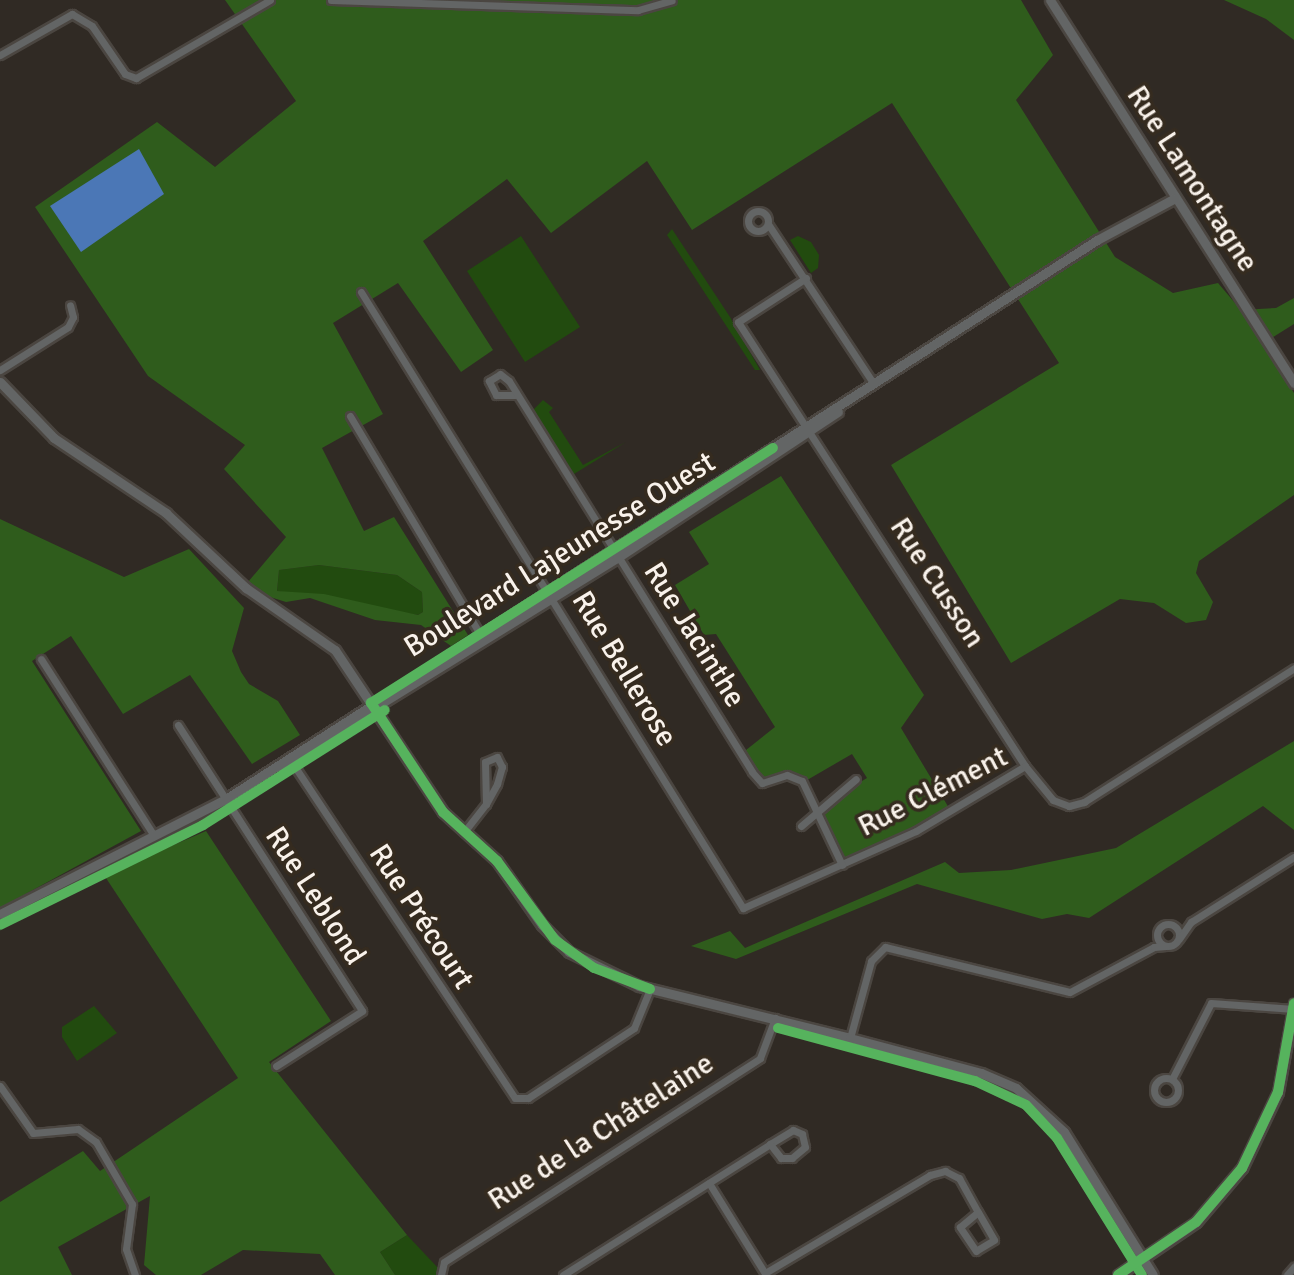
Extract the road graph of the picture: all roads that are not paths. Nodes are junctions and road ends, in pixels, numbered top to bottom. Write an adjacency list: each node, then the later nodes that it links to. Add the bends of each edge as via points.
1 (270, 0): 5 (street, via 136,78 125,74 92,26 72,14)
2 (331, 0): 3 (street, via 638,10)
3 (672, 0)
4 (1050, 0): 6 (street, Rue Lamontagne)
5 (0, 55)
6 (1175, 198): 13 (street, Rue Lamontagne); 14 (street, Boulevard Lajeunesse Ouest, via 1097,240)
7 (768, 224): 8 (street)
8 (806, 278): 14 (street); 17 (street, Rue Cusson, via 738,322)
9 (361, 292): 19 (street, Rue Bellerose)
10 (70, 305): 11 (street, via 73,317 68,327)
11 (0, 370)
12 (0, 382): 23 (street, via 54,438 166,513 257,597 329,645)
13 (1294, 383)
14 (874, 384): 17 (street, Boulevard Lajeunesse Ouest)
15 (517, 395): 18 (street, Rue Jacinthe)
16 (350, 416): 20 (street)
17 (810, 429): 18 (street, Boulevard Lajeunesse Ouest); 26 (street, Rue Cusson)
18 (616, 554): 19 (street, Boulevard Lajeunesse Ouest); 30 (street, Rue Jacinthe, via 752,772 762,783 787,775 802,781)
19 (550, 595): 20 (street, Boulevard Lajeunesse Ouest); 36 (street, Rue Bellerose)
20 (483, 638): 23 (street, Boulevard Lajeunesse Ouest)
21 (41, 659): 33 (street)
22 (1294, 668): 26 (street, Rue Clément, via 1084,802 1069,806 1053,800)
23 (374, 707): 25 (street, Boulevard Lajeunesse Ouest); 32 (street, via 443,812)
24 (178, 725): 28 (street, Rue Leblond)
25 (290, 759): 28 (street, Boulevard Lajeunesse Ouest); 44 (street, Rue Précourt, via 519,1100 634,1028)
26 (1025, 766): 35 (street, Rue Clément, via 916,831)
27 (856, 779): 30 (street)
28 (224, 800): 33 (street, Boulevard Lajeunesse Ouest); 49 (street, Rue Leblond, via 362,1011)
29 (486, 804): 29 (street, via 501,772 497,757 485,762); 32 (street)
30 (815, 809): 31 (street); 35 (street, Rue Jacinthe)
31 (801, 826)
32 (464, 832): 44 (street, via 497,861 564,948 600,971)
33 (153, 834): 37 (street, Boulevard Lajeunesse Ouest)
34 (1294, 857): 38 (street)
35 (842, 865): 36 (street, Rue Clément)
36 (743, 908)
37 (0, 914)
38 (1191, 922): 39 (street); 41 (street)
39 (1173, 925): 40 (street, via 1161,927); 41 (street)
40 (1157, 935): 42 (street); 43 (street)
41 (1179, 939): 42 (street)
42 (1166, 946): 43 (street)
43 (1146, 951): 48 (street, via 1070,992 885,947 871,961)
44 (650, 989): 47 (street)
45 (1294, 1003): 46 (street)
46 (1294, 1009): 50 (street, via 1211,1003); 55 (street, via 1281,1084 1249,1157 1203,1215)
47 (775, 1018): 48 (street); 59 (street, Rue de la Châtelaine, via 760,1058 444,1262)
48 (850, 1038): 55 (street, via 989,1076 1033,1100 1064,1132)
49 (276, 1066)
50 (1172, 1079)
51 (0, 1086): 58 (street, via 33,1133 78,1129 96,1142 132,1204 126,1249)
52 (770, 1144): 52 (street, via 793,1130 802,1134 805,1147 792,1158 781,1158); 53 (street)
53 (709, 1183): 57 (street); 60 (street)
54 (978, 1212): 54 (street, via 994,1240 976,1251 960,1227); 57 (street, via 959,1178 945,1171 930,1175)
55 (1142, 1259): 61 (street); 62 (street)
56 (1294, 1267): 63 (street)
57 (765, 1274)
58 (135, 1275)
59 (441, 1275)
60 (563, 1275)
61 (1118, 1275)
62 (1153, 1275)
63 (1287, 1275)

